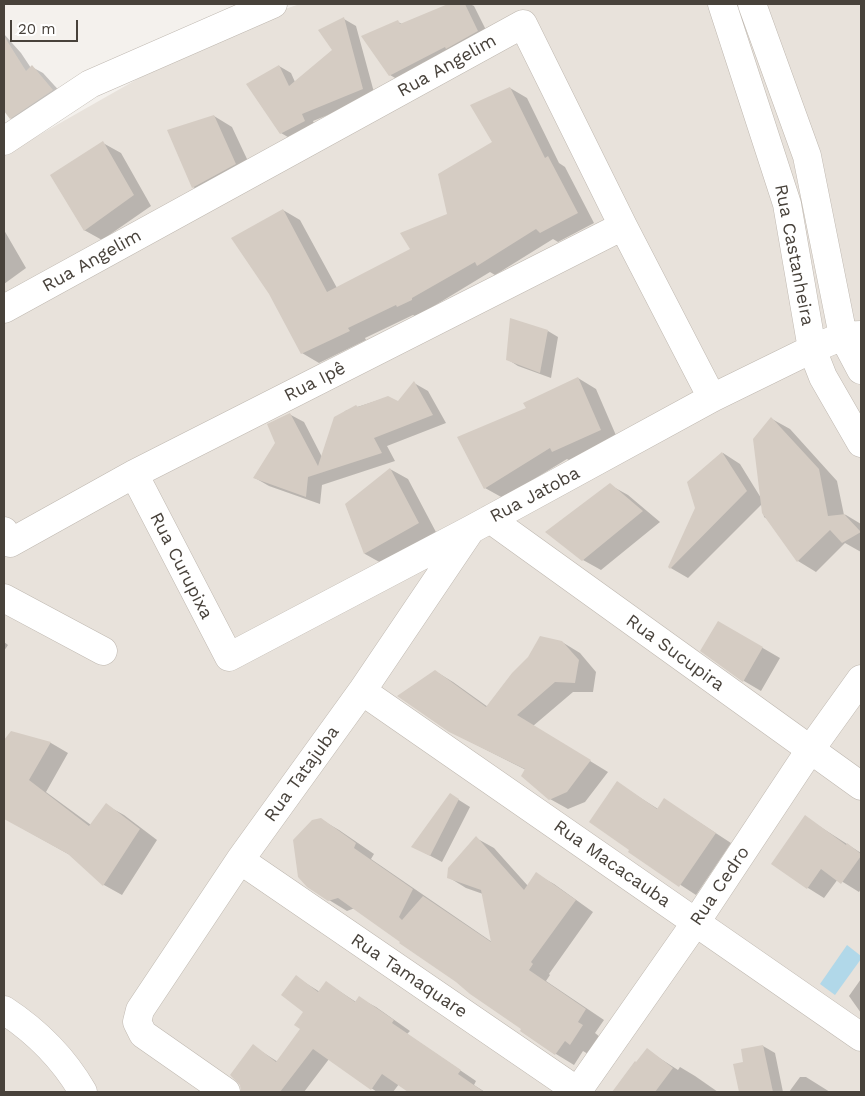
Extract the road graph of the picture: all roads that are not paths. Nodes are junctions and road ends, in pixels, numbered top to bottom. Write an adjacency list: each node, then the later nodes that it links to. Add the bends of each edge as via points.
1 (273, 4): 4 (street, via 90,84)
2 (722, 4): 8 (street, Rua Castanheira, via 788,204)
3 (752, 4): 7 (street, Rua Castanheira, via 807,156)
4 (5, 137)
5 (623, 226): 6 (street, Rua Angelim, via 523,24); 10 (street, Rua Angelim); 12 (street, Rua Ipê)
6 (4, 309)
7 (852, 336): 8 (street, Rua Jatoba); 9 (street, Rua Castanheira)
8 (812, 349): 10 (street, Rua Jatoba); 11 (street, Rua Castanheira)
9 (861, 370)
10 (712, 398): 13 (street, Rua Jatoba)
11 (861, 443)
12 (134, 474): 14 (street, Rua Ipê); 17 (street, Rua Curupixa)
13 (481, 524): 17 (street, Rua Jatoba); 19 (street, Rua Tatajuba); 20 (street, Rua Sucupira)
14 (7, 537)
15 (4, 598): 16 (street)
16 (102, 651)
17 (229, 657)
18 (861, 680): 20 (street, Rua Cedro)
19 (362, 691): 22 (street, Rua Tatajuba); 23 (street, Rua Macacauba)
20 (810, 750): 21 (street, Rua Sucupira); 23 (street, Rua Cedro)
21 (861, 786)
22 (240, 860): 27 (street, Rua Tatajuba, via 140,1010 137,1022 143,1034); 28 (street, Rua Tamaquare)
23 (696, 922): 25 (street, Rua Macacauba); 28 (street, Rua Cedro)
24 (4, 1010): 26 (street, via 49,1045 76,1078)
25 (861, 1037)
26 (83, 1092)
27 (226, 1092)
28 (578, 1092)

